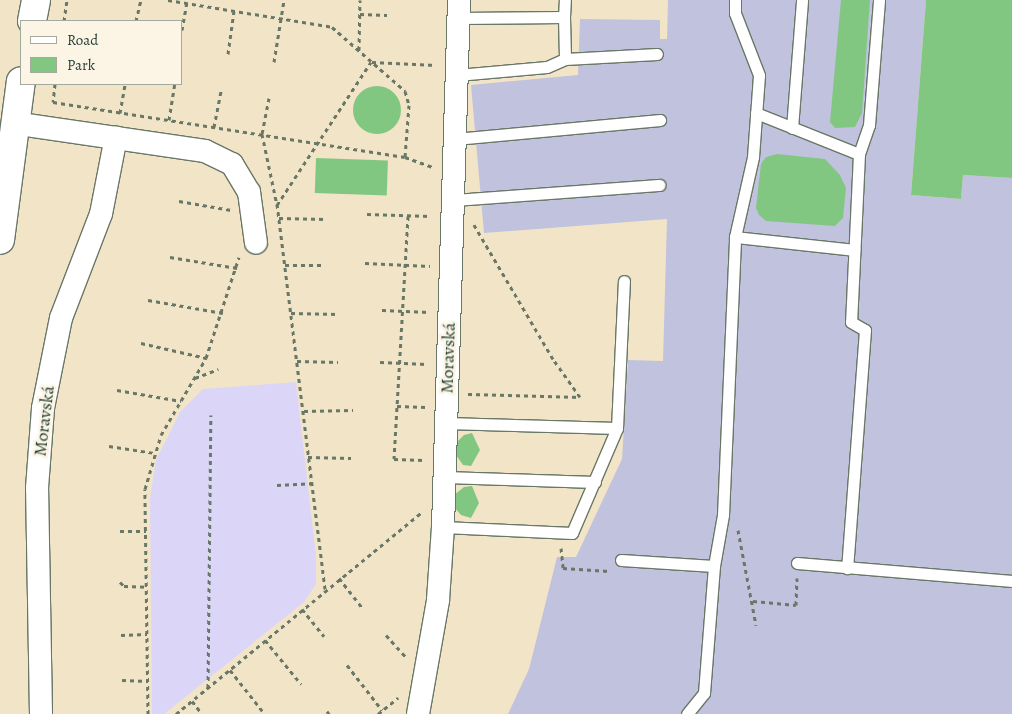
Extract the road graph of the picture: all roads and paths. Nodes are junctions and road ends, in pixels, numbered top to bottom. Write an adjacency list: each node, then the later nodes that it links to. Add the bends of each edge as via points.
1 (36, 0): 18 (street)
2 (67, 0): 19 (path)
3 (140, 0): 20 (path)
4 (168, 0): 11 (path)
5 (284, 0): 17 (path)
6 (360, 0): 14 (path)
7 (564, 0): 16 (lane)
8 (735, 0): 36 (lane, via 734,13 758,75)
9 (802, 0): 41 (lane)
10 (879, 0): 47 (lane, via 869,125)
11 (187, 3): 13 (path); 21 (path)
12 (459, 9): 16 (lane); 28 (street, Moravská)
13 (234, 11): 17 (path); 23 (path)
14 (360, 14): 15 (path); 22 (path)
15 (387, 15)
16 (564, 17): 25 (lane)
17 (282, 19): 22 (path, via 332,27); 26 (path)
18 (32, 20)
19 (64, 20)
20 (136, 20)
21 (182, 30)
22 (359, 50): 27 (path)
23 (228, 54)
24 (657, 54): 25 (lane)
25 (565, 58): 28 (lane, via 547,67)
26 (274, 62)
27 (371, 62): 28 (path); 45 (path); 48 (path, via 404,90 409,105)
28 (451, 70): 44 (street, Moravská)
29 (20, 85): 39 (street)
30 (55, 85): 35 (path, via 53,102)
31 (125, 85): 35 (path)
32 (175, 85): 37 (path)
33 (221, 91): 40 (path)
34 (269, 98): 42 (path)
35 (120, 112): 37 (path); 43 (path)
36 (756, 113): 41 (lane); 59 (lane, via 752,157)
37 (169, 120): 40 (path)
38 (660, 120): 44 (lane)
39 (13, 124): 43 (street); 58 (street)
40 (214, 127): 42 (path); 46 (path)
41 (792, 128): 47 (lane)
42 (262, 134): 45 (path)
43 (116, 137): 46 (street); 136 (street, Moravská, via 101,214 70,288 43,408 37,488)
44 (454, 139): 52 (street, Moravská)
45 (317, 142): 48 (path); 56 (path, via 277,206)
46 (205, 151): 60 (street, via 232,164 249,192)
47 (859, 154): 61 (lane)
48 (405, 157): 49 (path)
49 (440, 170)
50 (659, 185): 52 (lane)
51 (179, 201): 53 (path)
52 (452, 209): 55 (path); 89 (street, Moravská); 89 (path, via 471,219 553,359 580,397)
53 (239, 211)
54 (367, 214): 55 (path)
55 (408, 216): 66 (path)
56 (279, 218): 57 (path); 64 (path)
57 (326, 218)
58 (0, 231)
59 (735, 237): 61 (lane); 103 (lane)
60 (249, 245): 68 (path)
61 (854, 250): 110 (lane, via 851,322 864,330)
62 (170, 257): 68 (path)
63 (365, 263): 66 (path)
64 (285, 265): 65 (path); 75 (path)
65 (325, 265)
66 (405, 265): 67 (path); 72 (path)
67 (438, 266)
68 (237, 268): 73 (path)
69 (624, 281): 93 (lane)
70 (148, 300): 73 (path)
71 (382, 310): 72 (path)
72 (402, 311): 74 (path); 82 (path)
73 (223, 312): 78 (path)
74 (436, 312)
75 (291, 313): 76 (path); 79 (path)
76 (339, 314)
77 (141, 343): 78 (path)
78 (206, 358): 85 (path)
79 (297, 361): 80 (path); 91 (path)
80 (338, 362)
81 (380, 362): 82 (path)
82 (399, 363): 83 (path); 88 (path)
83 (435, 364)
84 (218, 369): 85 (path)
85 (194, 378): 87 (path)
86 (117, 390): 87 (path)
87 (181, 401): 95 (path)
88 (397, 406): 89 (path); 98 (path, via 394,459)
89 (442, 408): 93 (lane); 98 (street, Moravská)
90 (353, 410): 91 (path)
91 (303, 411): 96 (path)
92 (211, 415): 131 (path)
93 (617, 428): 99 (lane)
94 (109, 446): 95 (path)
95 (155, 453): 106 (path, via 145,489)
96 (308, 457): 97 (path); 100 (path)
97 (351, 458)
98 (439, 469): 99 (lane); 104 (street, Moravská)
99 (596, 482): 104 (lane, via 572,533)
100 (312, 483): 101 (path); 115 (path)
101 (277, 485)
102 (424, 511): 111 (path)
103 (723, 515): 109 (lane); 116 (path, via 738,528)
104 (443, 528): 141 (street, Moravská, via 438,600)
105 (120, 531): 106 (path)
106 (146, 531): 114 (path)
107 (621, 560): 109 (lane)
108 (798, 564): 110 (lane); 116 (path, via 796,605)
109 (714, 566): 142 (lane, via 704,694)
110 (847, 568): 112 (lane)
111 (339, 578): 115 (path); 117 (path)
112 (1012, 581)
113 (120, 582): 114 (path, via 124,586)
114 (147, 587): 120 (path)
115 (325, 589): 118 (path)
116 (753, 601): 119 (path)
117 (362, 606)
118 (302, 609): 123 (path); 124 (path)
119 (756, 625)
120 (147, 634): 121 (path); 129 (path)
121 (121, 635)
122 (386, 635): 126 (path)
123 (324, 636)
124 (265, 640): 127 (path); 130 (path)
125 (347, 665): 134 (path)
126 (414, 666)
127 (230, 670): 131 (path); 135 (path)
128 (122, 680): 129 (path)
129 (148, 681): 137 (path)
130 (301, 684)
131 (208, 688): 133 (path)
132 (403, 694): 134 (path)
133 (192, 701): 138 (path); 139 (path)
134 (382, 710): 140 (path)
135 (264, 713)
136 (41, 714)
137 (148, 714)
138 (176, 714)
139 (202, 714)
140 (378, 714)
141 (418, 714)
142 (687, 714)

